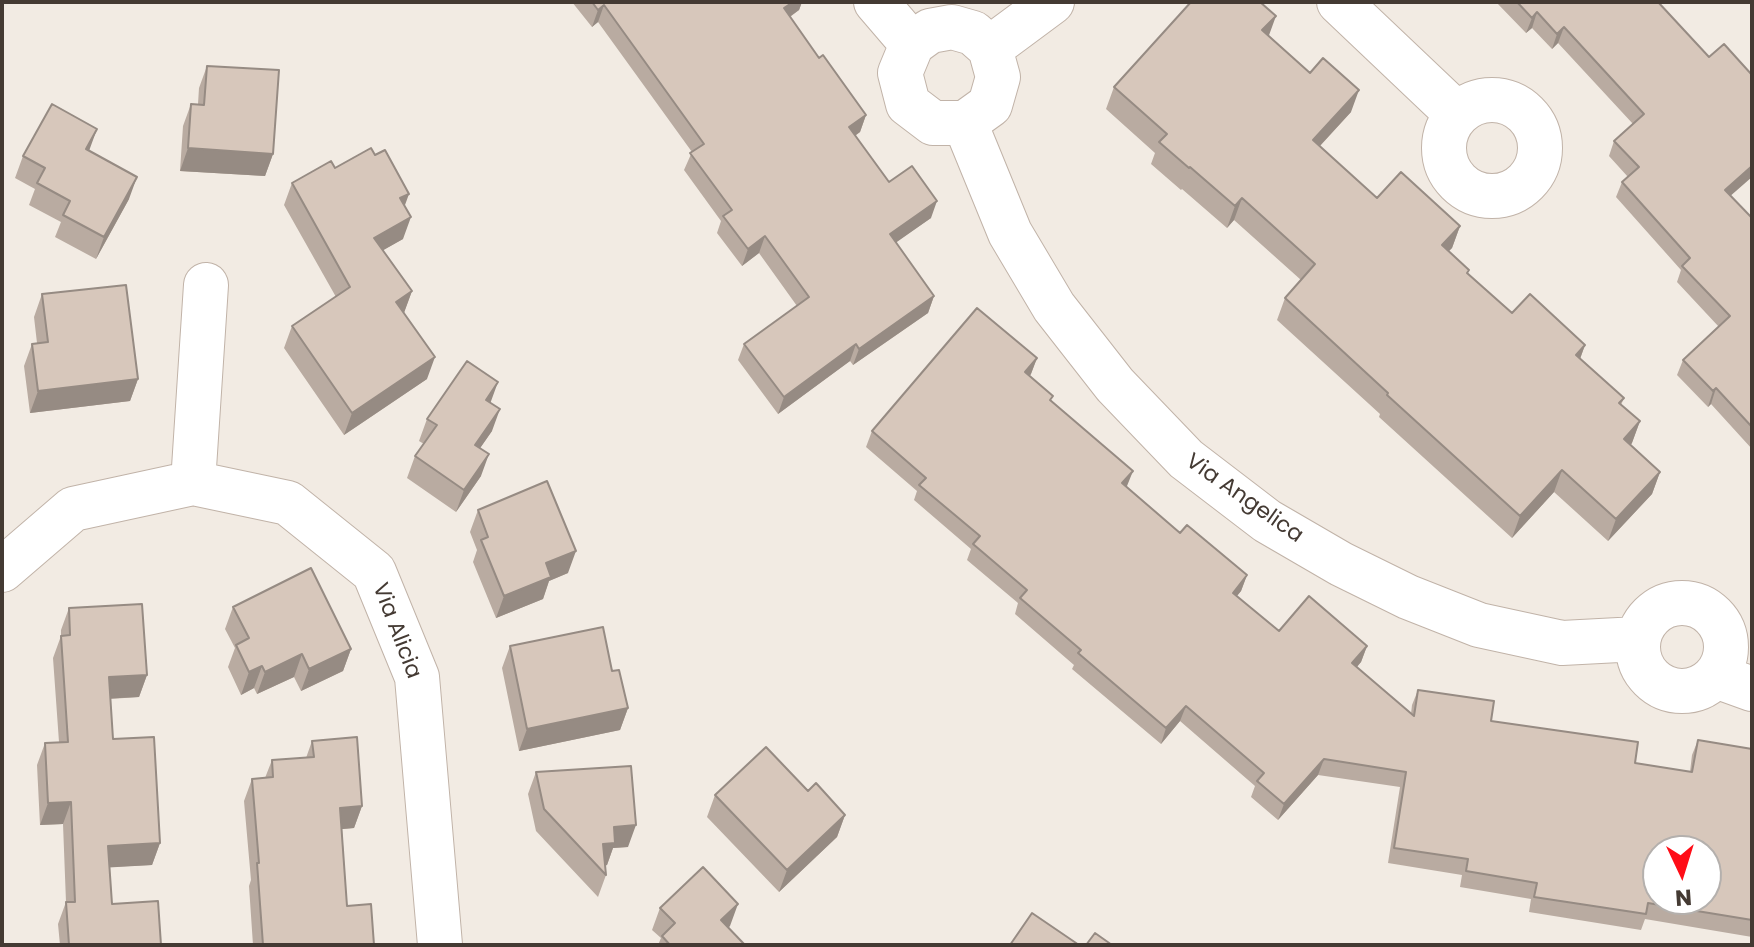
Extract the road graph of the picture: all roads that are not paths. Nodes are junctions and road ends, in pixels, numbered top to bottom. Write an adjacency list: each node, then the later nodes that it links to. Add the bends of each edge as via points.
1 (876, 2): 4 (street)
2 (1052, 2): 5 (street)
3 (1339, 2): 6 (street)
4 (912, 44): 5 (street, via 930,31 952,27 973,33); 7 (street, via 900,73 908,104 933,123)
5 (990, 48): 7 (street, via 998,77 990,105)
6 (1457, 114)
7 (965, 123): 11 (street, Via Angelica, via 1010,233 1054,307 1115,385 1186,459 1267,521 1408,597 1479,625 1562,643)
8 (206, 285): 9 (street)
9 (193, 483): 10 (street, via 73,509); 13 (street, Via Alicia, via 288,503 374,572 417,677)
10 (2, 570)
11 (1638, 639): 12 (street, via 1642,668 1663,687 1691,691); 12 (street, via 1645,621 1659,609 1677,602 1697,605 1713,615 1725,634)
12 (1734, 682)
13 (440, 945)

